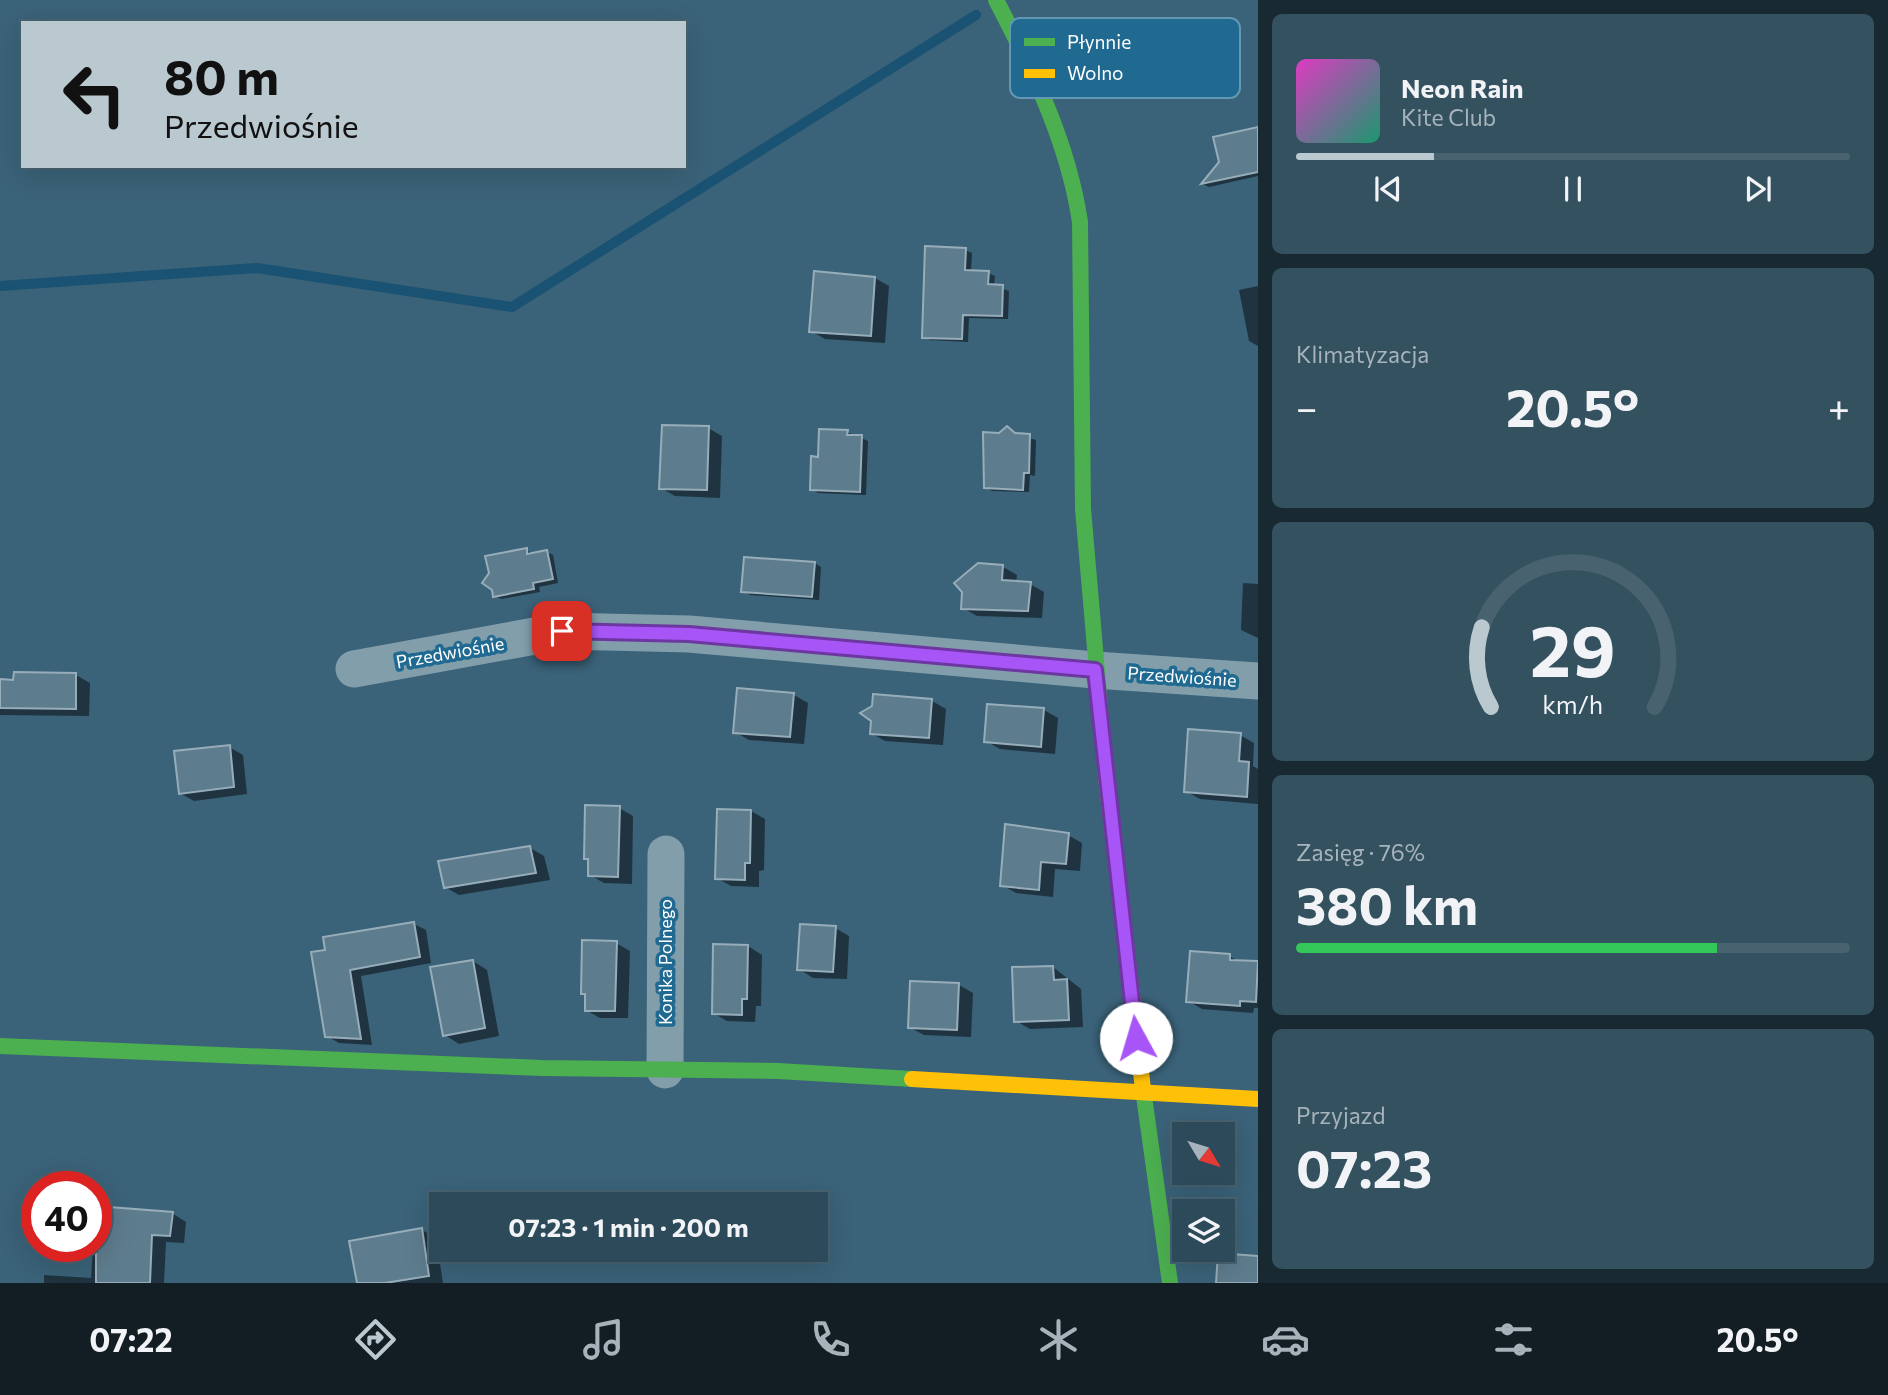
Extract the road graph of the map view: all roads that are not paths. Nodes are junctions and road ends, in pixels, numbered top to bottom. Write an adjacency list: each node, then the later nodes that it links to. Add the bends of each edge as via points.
1 (996, 0): 2 (street)
2 (1010, 29)
3 (1044, 98): 5 (street, via 1079,209 1080,467)
4 (354, 669): 5 (street, Przedwiośnie, via 562,631 689,634)
5 (1095, 670): 6 (street, Przedwiośnie); 10 (street)
6 (1258, 681)
7 (666, 854): 9 (street, Konika Polnego)
8 (0, 1045): 9 (street)
9 (665, 1070): 10 (street, via 778,1071)
10 (1142, 1091): 11 (street); 12 (street)
11 (1258, 1099)
12 (1170, 1283)

